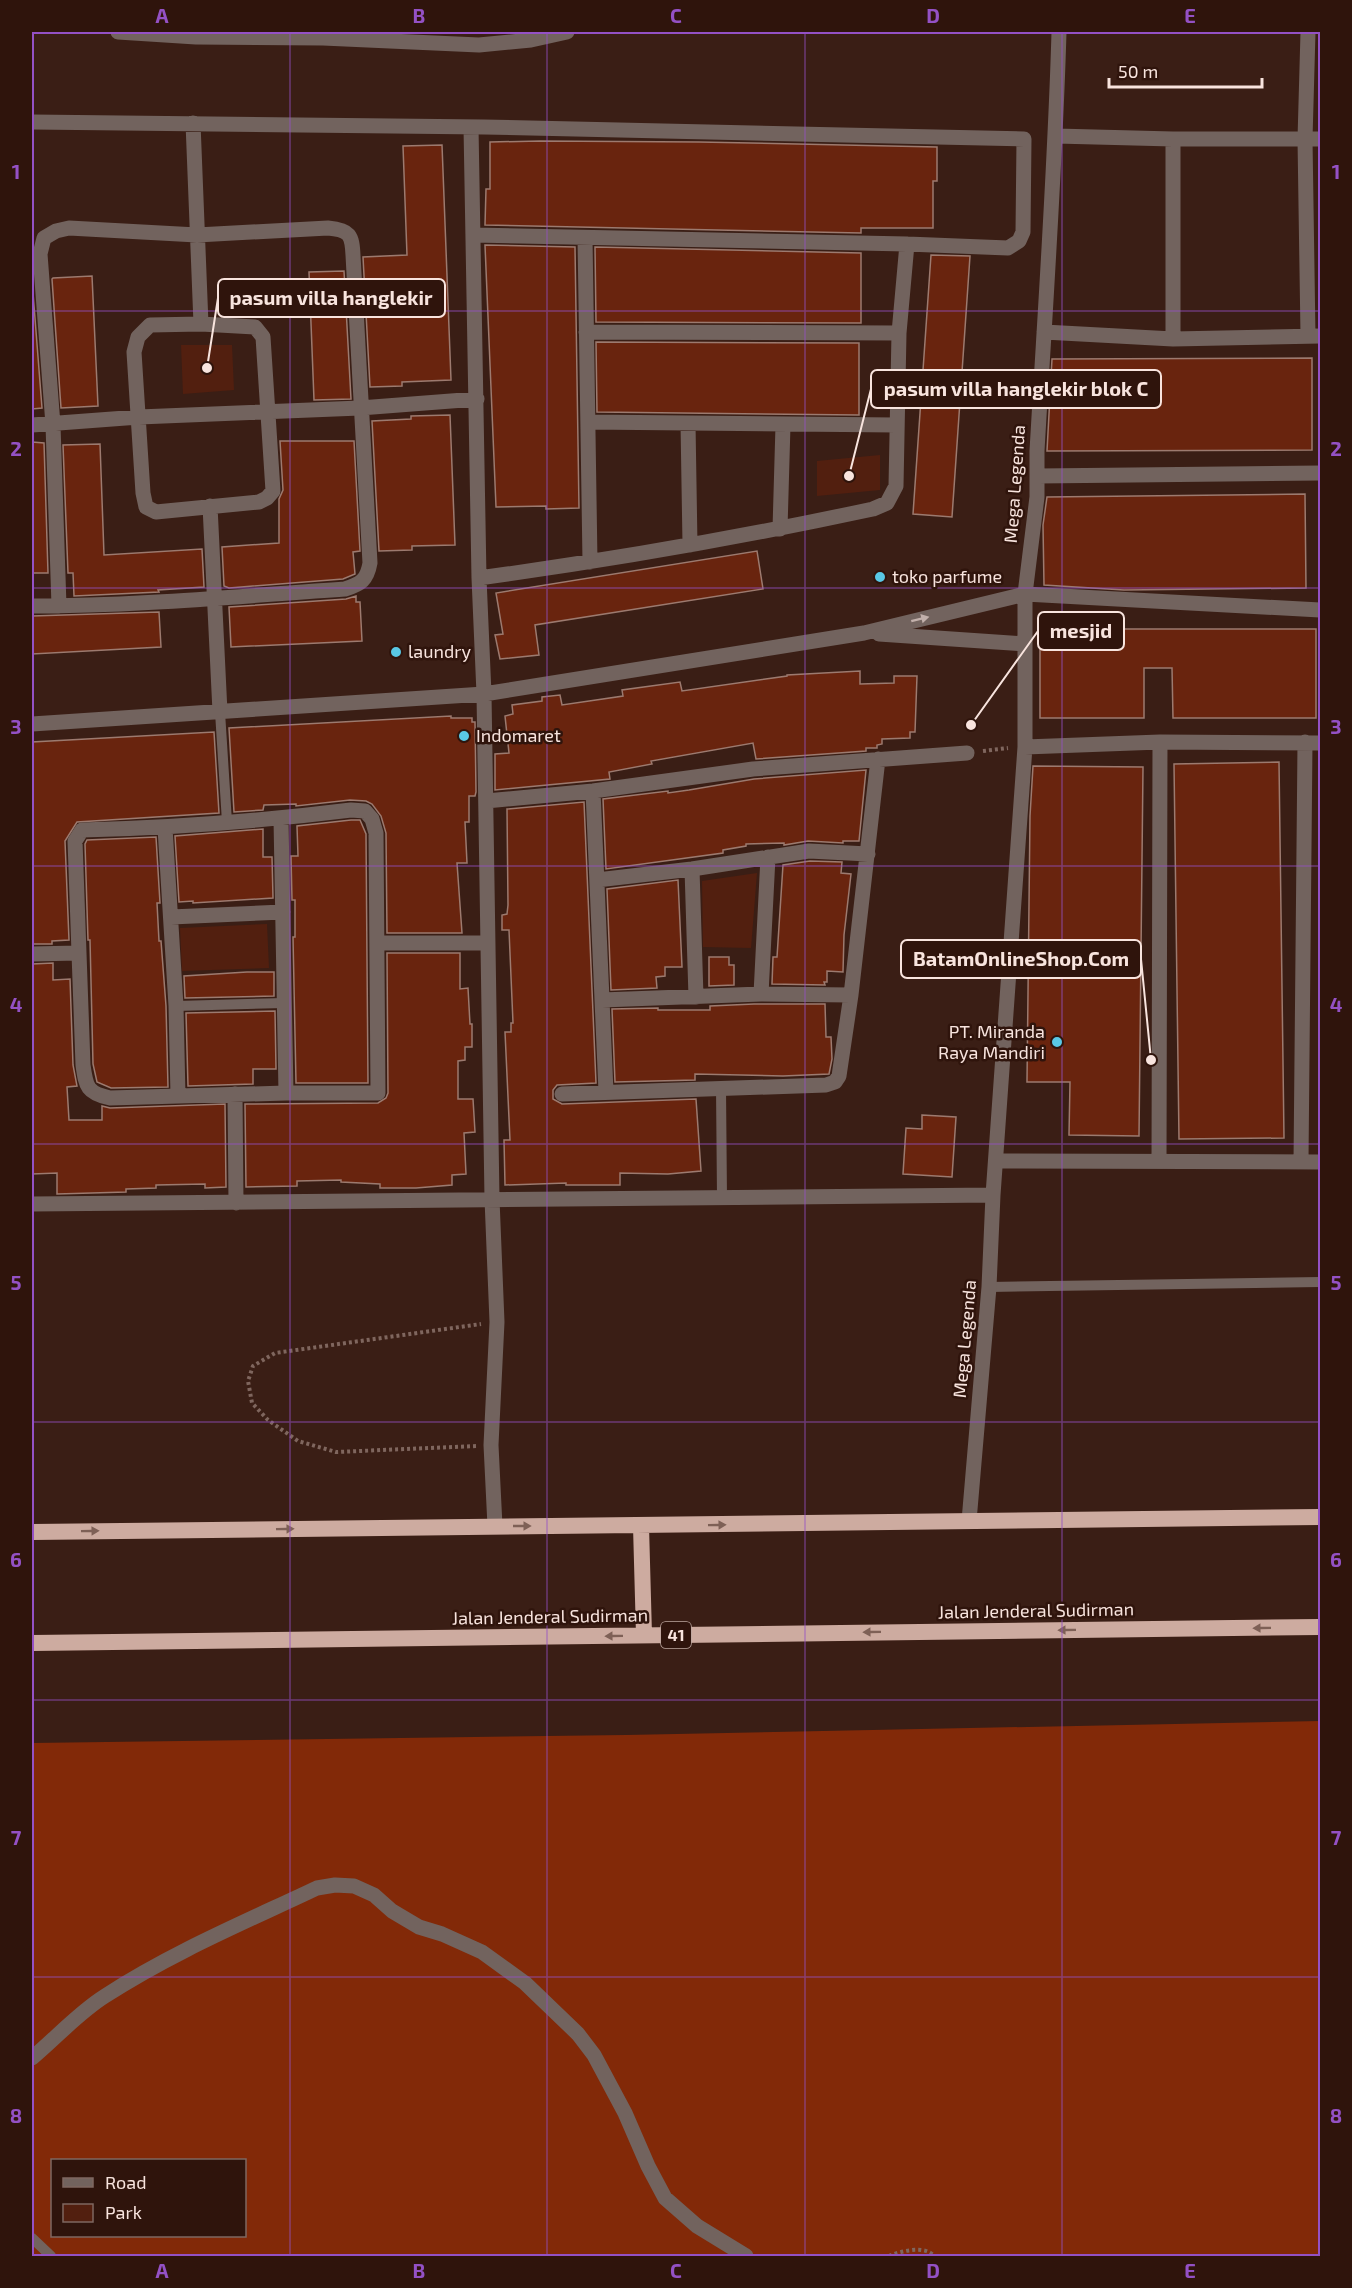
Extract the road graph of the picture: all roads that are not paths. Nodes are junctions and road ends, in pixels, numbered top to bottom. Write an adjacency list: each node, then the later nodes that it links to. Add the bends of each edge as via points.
1 (118, 32): 5 (street, via 196,37)
2 (567, 32): 5 (street, via 492,45)
3 (1059, 32): 9 (street, Mega Legenda)
4 (1308, 32): 11 (street)
5 (323, 35)
6 (32, 122): 7 (street)
7 (194, 123): 8 (street); 12 (street)
8 (471, 127): 13 (street); 15 (street, via 1024,139 1023,232 1015,245 1008,248)
9 (1056, 136): 10 (street); 18 (street, Mega Legenda)
10 (1173, 139): 11 (street); 21 (street)
11 (1313, 139): 20 (street)
12 (197, 235): 16 (street); 23 (street, via 328,228 349,234 353,248); 29 (street, via 69,228 44,238 40,254)
13 (474, 235): 14 (street); 22 (street)
14 (585, 238): 15 (street); 17 (street)
15 (907, 244): 19 (street)
16 (201, 324): 24 (street, via 249,325 260,330); 25 (street, via 150,325 138,337 134,352)
17 (586, 332): 19 (street); 26 (street)
18 (1044, 332): 21 (street); 33 (street, Mega Legenda)
19 (899, 333): 31 (street)
20 (1314, 336): 21 (street)
21 (1173, 339)
22 (477, 399): 23 (street); 38 (street)
23 (360, 408): 24 (street); 40 (street, via 368,575 360,585 345,589)
24 (268, 412): 25 (street); 34 (street, via 273,491 260,502)
25 (139, 417): 29 (street); 34 (street, via 146,507 156,512)
26 (588, 422): 27 (street); 37 (street)
27 (688, 423): 30 (street); 36 (street)
28 (32, 425): 29 (street)
29 (53, 425): 42 (street)
30 (783, 425): 31 (street); 35 (street)
31 (897, 425): 35 (street, via 896,486 887,503)
32 (1320, 473): 33 (street)
33 (1038, 476): 39 (street, Mega Legenda)
34 (210, 506): 40 (street)
35 (780, 529): 36 (street)
36 (690, 545): 37 (street)
37 (590, 562): 38 (street)
38 (479, 578): 46 (street)
39 (1025, 594): 43 (street); 44 (street, one-way to 39); 45 (street, Mega Legenda)
40 (215, 598): 42 (street); 47 (street)
41 (32, 606): 42 (street)
42 (60, 606)
43 (1320, 610)
44 (864, 633): 45 (street); 46 (street)
45 (1024, 644): 52 (street, Mega Legenda)
46 (484, 694): 47 (street); 56 (street)
47 (220, 712): 48 (street); 58 (lane)
48 (32, 724)
49 (1160, 742): 50 (street); 52 (street); 83 (street)
50 (1305, 742): 51 (street); 84 (street)
51 (1320, 742)
52 (1025, 747): 82 (street, Mega Legenda)
53 (967, 753): 54 (street)
54 (878, 759): 55 (street, via 753,769); 60 (street)
55 (593, 791): 56 (street); 63 (street)
56 (486, 801): 67 (street)
57 (281, 819): 58 (street); 64 (street); 66 (street, via 351,810 365,812 372,819 376,833)
58 (227, 822): 59 (street)
59 (165, 828): 65 (street); 68 (street, via 82,830 75,841)
60 (868, 854): 61 (street, via 808,851); 71 (street)
61 (768, 857): 62 (street); 70 (street)
62 (692, 869): 63 (street); 72 (street)
63 (597, 880): 73 (street)
64 (283, 912): 65 (street); 74 (street)
65 (171, 917): 75 (street)
66 (377, 943): 67 (street); 78 (street, via 378,1093)
67 (488, 943): 88 (street)
68 (78, 953): 69 (street); 81 (street, via 86,1086 95,1095 110,1098)
69 (32, 954)
70 (761, 994): 71 (street); 72 (street)
71 (851, 995): 76 (street, via 835,1082)
72 (696, 997): 73 (street)
73 (602, 1000): 77 (street)
74 (284, 1003): 75 (lane); 78 (street)
75 (176, 1006): 81 (street)
76 (721, 1088): 77 (street); 87 (lane)
77 (606, 1092): 80 (street)
78 (286, 1093): 79 (street)
79 (235, 1094): 81 (street); 89 (street)
80 (562, 1094)
81 (178, 1096)
82 (996, 1161): 83 (street); 86 (street, Mega Legenda)
83 (1159, 1161): 84 (street)
84 (1301, 1162): 85 (street)
85 (1320, 1162)
86 (993, 1195): 87 (street); 92 (street, Mega Legenda)
87 (722, 1198): 88 (street)
88 (492, 1199): 89 (street); 95 (street, via 497,1322 491,1445)
89 (236, 1203): 90 (street)
90 (32, 1204)
91 (1320, 1281): 92 (lane)
92 (989, 1287): 94 (street, Mega Legenda)
93 (1320, 1517): 94 (highway)
94 (969, 1521): 96 (highway, one-way to 94)
95 (495, 1526): 96 (highway, one-way to 96); 97 (highway, one-way to 95)
96 (641, 1526): 99 (highway)
97 (32, 1532)
98 (1320, 1627): 99 (highway, Jalan Jenderal Sudirman / 41, one-way to 99)
99 (644, 1635): 100 (highway, Jalan Jenderal Sudirman / 41, one-way to 100)
100 (32, 1643)
101 (32, 2058): 104 (street, via 105,1995 173,1957 316,1888 354,1886 374,1895 419,1927 482,1952 545,2001 594,2055 665,2198 697,2226)
102 (32, 2238): 103 (lane)
103 (51, 2256)
104 (746, 2256)

